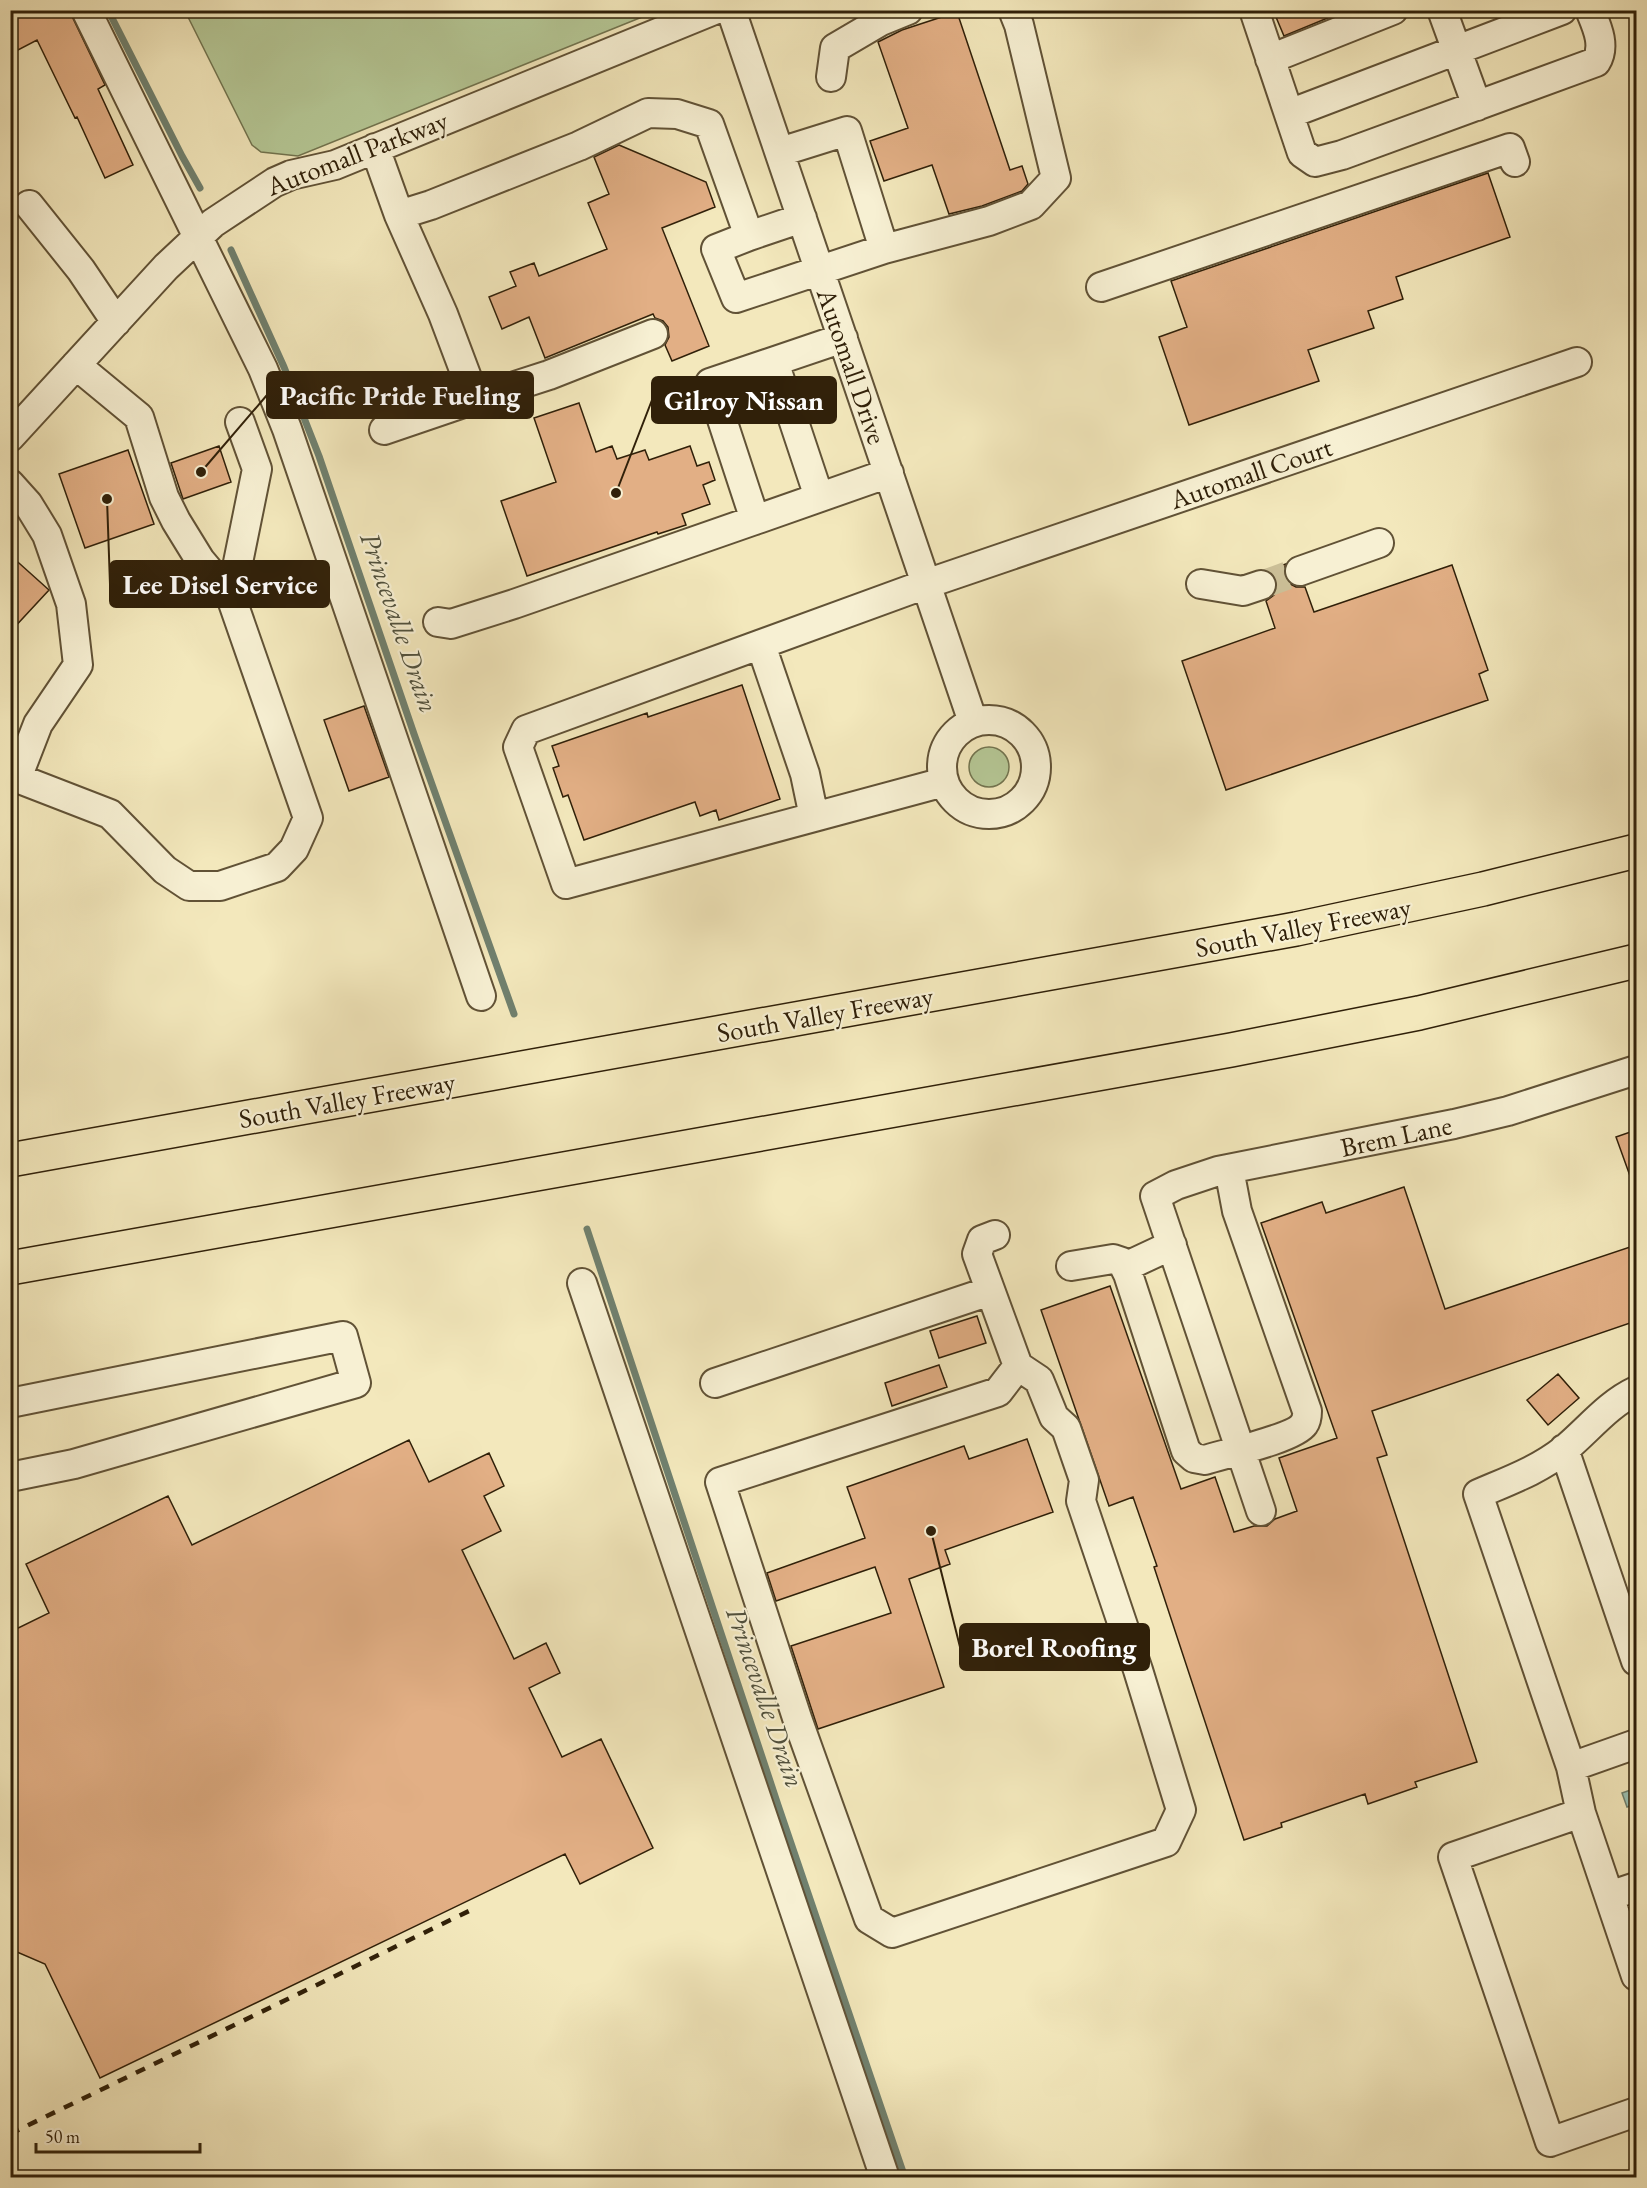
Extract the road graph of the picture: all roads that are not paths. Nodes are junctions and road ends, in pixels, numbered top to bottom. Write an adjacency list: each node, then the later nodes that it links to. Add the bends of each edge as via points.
1 (86, 10): 22 (street)
2 (714, 10): 16 (street, Automall Parkway)
3 (731, 10): 17 (street, Automall Drive)
4 (908, 10): 13 (street, via 880,21 835,48)
5 (1013, 10): 24 (street, via 1056,178 1031,206)
6 (1254, 10): 12 (street)
7 (1393, 10): 12 (street)
8 (1442, 10): 11 (street)
9 (1562, 10): 11 (street)
10 (1590, 10): 14 (street, via 1600,35 1601,54 1596,62)
11 (1457, 51): 14 (street); 15 (street)
12 (1270, 59): 15 (street)
13 (831, 77)
14 (1477, 106): 15 (street, via 1315,162 1302,153)
15 (1289, 114)
16 (375, 148): 20 (street); 22 (street, Automall Parkway, via 327,168 275,182)
17 (780, 152): 21 (street, Automall Drive); 24 (street, via 847,131)
18 (1515, 162): 26 (street, via 1510,148)
19 (29, 205): 27 (street)
20 (399, 215): 23 (street, via 579,146 648,113 677,114 709,124); 33 (street)
21 (802, 218): 23 (street); 25 (street, Automall Drive)
22 (198, 235): 27 (street, Automall Parkway); 57 (street, via 263,369 286,429)
23 (749, 236): 25 (street, via 716,249 736,298)
24 (884, 249): 25 (street)
25 (820, 272): 29 (street, Automall Drive)
26 (1101, 287)
27 (116, 322): 32 (street, Automall Parkway)
28 (653, 334): 33 (street)
29 (843, 338): 30 (street); 37 (street, Automall Drive)
30 (774, 362): 39 (street); 40 (street, via 710,383)
31 (1577, 362): 43 (street, Automall Court)
32 (76, 365): 36 (street, Automall Parkway); 46 (street, via 139,417 164,497 176,521 200,560)
33 (475, 399): 35 (street)
34 (240, 422): 46 (street, via 257,468)
35 (384, 430)
36 (10, 437)
37 (889, 473): 39 (street); 43 (street, Automall Drive)
38 (10, 484): 50 (street, via 47,535 71,604 78,665 38,724)
39 (819, 497): 40 (street)
40 (755, 520): 47 (street, via 514,604 451,624)
41 (1379, 543): 42 (street)
42 (1300, 571)
43 (926, 584): 48 (street, Automall Court); 49 (street, Automall Drive)
44 (1201, 584): 45 (street, via 1243,591)
45 (1261, 585)
46 (231, 597): 50 (street, via 308,818 294,849 277,867 220,886 189,886 165,870 110,814)
47 (438, 622)
48 (761, 645): 52 (street, via 805,774); 52 (street, Automall Court, via 526,730 518,747 566,884)
49 (973, 722): 51 (street, via 962,727 947,744 942,763); 51 (street, via 1002,721 1025,735 1036,760 1031,789 1007,811 991,814 959,803)
50 (14, 778)
51 (944, 782): 52 (street)
52 (814, 818)
53 (1636, 833): 55 (highway)
54 (1636, 851): 55 (highway, South Valley Freeway)
55 (1483, 889): 59 (highway, South Valley Freeway, via 1296,929)
56 (1636, 961): 65 (highway, via 1442,1008 1252,1046)
57 (482, 996)
58 (1636, 1070): 60 (street, Brem Lane, via 1454,1124)
59 (10, 1160)
60 (1229, 1169): 62 (street, Brem Lane, via 1176,1185 1155,1196); 72 (street, via 1238,1211 1307,1410 1306,1422 1299,1430)
61 (995, 1235): 67 (street, via 982,1240 977,1254)
62 (1172, 1245): 64 (street); 72 (street)
63 (1071, 1266): 64 (street, via 1113,1259)
64 (1125, 1267): 72 (street, via 1186,1451 1205,1460)
65 (10, 1268)
66 (582, 1283): 84 (street)
67 (990, 1291): 68 (street); 69 (street)
68 (1018, 1366): 68 (street, via 1039,1380 1054,1417 1066,1428 1084,1480 1081,1501 1181,1810 1166,1842 892,1933 869,1919 720,1482 998,1392)
69 (715, 1383)
70 (1635, 1396): 73 (street, via 1600,1417)
71 (10, 1402): 74 (street, via 343,1336 356,1383 74,1464)
72 (1240, 1449): 75 (street)
73 (1564, 1449): 76 (street); 78 (street, via 1539,1467 1478,1494)
74 (10, 1477)
75 (1261, 1511)
76 (1636, 1661)
77 (1636, 1744): 78 (street)
78 (1571, 1767): 79 (street)
79 (1581, 1814): 81 (street); 83 (street, via 1454,1857 1550,2142)
80 (1636, 1887): 81 (street)
81 (1609, 1896): 82 (street)
82 (1636, 1977)
83 (1636, 2112)
84 (885, 2178)

